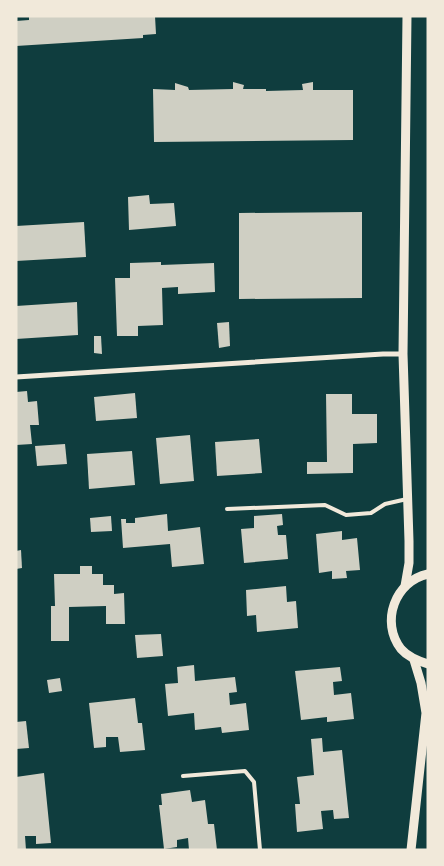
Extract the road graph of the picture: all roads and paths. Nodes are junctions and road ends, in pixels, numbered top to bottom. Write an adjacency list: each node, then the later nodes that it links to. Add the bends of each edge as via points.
1 (407, 16): 2 (street)
2 (403, 354): 3 (street); 4 (street)
3 (16, 377)
4 (408, 499): 5 (lane, via 385,504 371,512 346,515 325,505); 7 (street, via 409,563)
5 (227, 510)
6 (428, 574): 7 (street)
7 (405, 586): 8 (street, via 395,600 390,617 393,634 401,649)
8 (414, 660): 9 (street); 12 (street, via 426,713)
9 (428, 664)
10 (183, 776): 11 (lane, via 246,771 254,782)
11 (260, 850)
12 (410, 850)

